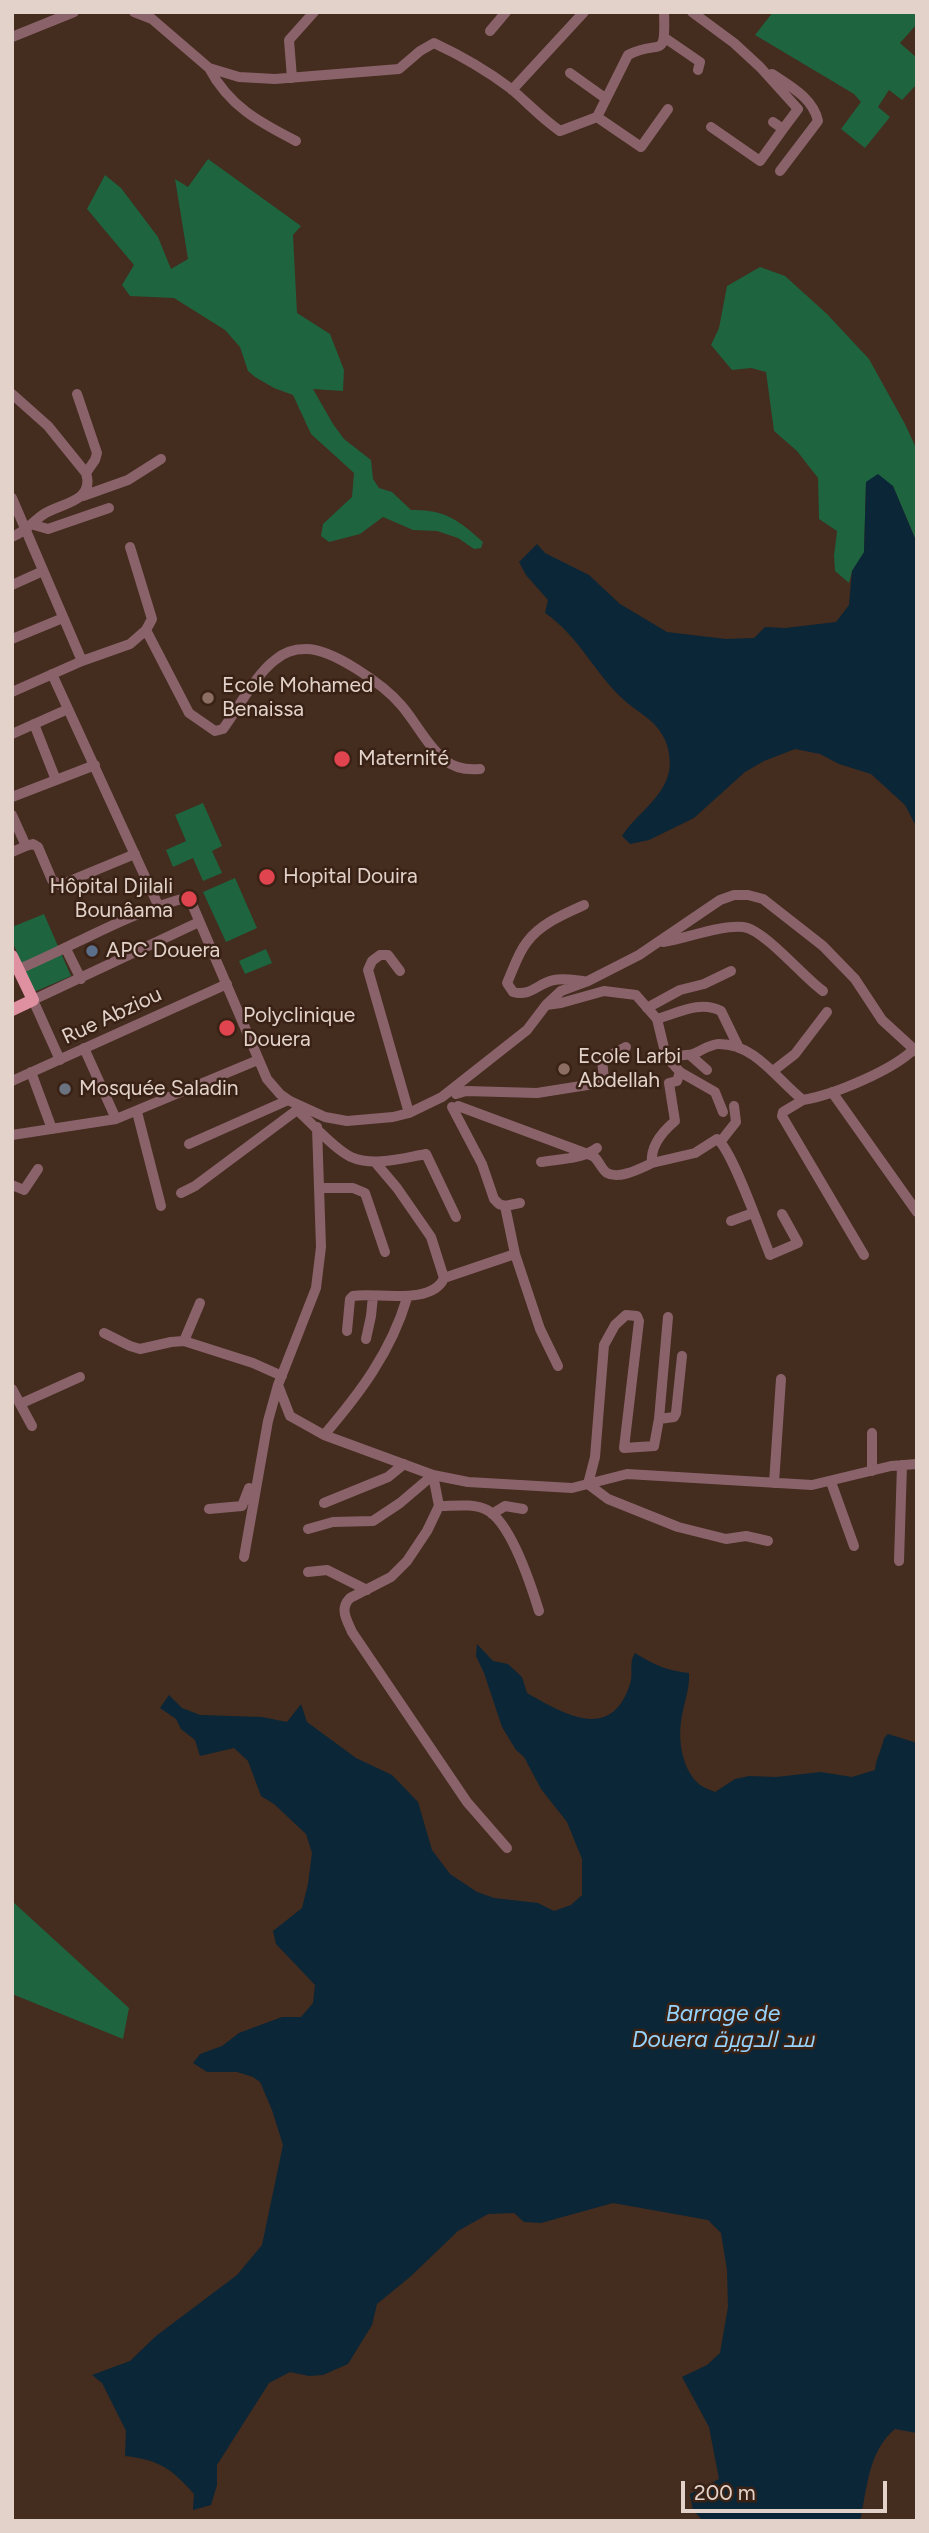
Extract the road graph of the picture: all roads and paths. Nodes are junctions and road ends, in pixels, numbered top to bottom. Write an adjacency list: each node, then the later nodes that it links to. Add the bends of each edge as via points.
1 (74, 12): 9 (street)
2 (134, 12): 12 (street, via 152,19)
3 (314, 12): 15 (street, via 289,40)
4 (506, 12): 8 (street)
5 (584, 12): 16 (street)
6 (664, 12): 10 (street)
7 (692, 12): 11 (street)
8 (490, 32)
9 (12, 37)
10 (665, 38): 13 (street, via 700,62); 17 (street, via 660,47 628,55)
11 (761, 67): 20 (street, via 798,109 778,125 760,161); 22 (street, via 816,109 818,121)
12 (209, 68): 15 (street, via 239,77); 21 (street, via 228,98)
13 (698, 70)
14 (570, 73): 17 (street)
15 (292, 78): 16 (street, via 399,69 434,43 469,60)
16 (512, 90): 19 (street, via 560,131)
17 (605, 98): 19 (street)
18 (668, 109): 19 (street, via 641,147)
19 (597, 117)
20 (711, 127)
21 (296, 141)
22 (780, 171)
23 (12, 394): 26 (street, via 48,426)
24 (78, 394): 26 (street, via 97,453)
25 (161, 458): 27 (street, via 128,480)
26 (86, 473): 27 (street)
27 (83, 496): 30 (street, via 42,515)
28 (12, 498): 30 (street)
29 (109, 508): 30 (street, via 48,529)
30 (30, 527): 31 (street); 33 (street)
31 (12, 537)
32 (130, 547): 36 (street, via 152,619)
33 (43, 571): 34 (street); 35 (street)
34 (12, 585)
35 (62, 618): 37 (street); 38 (street)
36 (146, 630): 38 (street, via 130,644); 45 (street, via 189,713 215,731 223,729 267,667 290,652 306,649 324,652 386,691 447,762)
37 (12, 639)
38 (82, 661): 39 (street)
39 (52, 674): 40 (street); 41 (street)
40 (12, 692)
41 (68, 709): 42 (street); 44 (street)
42 (34, 724): 43 (street); 46 (street)
43 (12, 734)
44 (95, 765): 46 (street); 51 (street)
45 (480, 769)
46 (56, 780): 47 (street)
47 (12, 797)
48 (12, 815): 49 (street)
49 (26, 846): 50 (street); 51 (street, via 38,847 52,880 60,885)
50 (12, 852)
51 (135, 854): 52 (street)
52 (158, 905): 54 (street, via 189,897); 56 (street)
53 (584, 905): 62 (street, via 535,932 507,983 521,994 555,979)
54 (199, 922): 61 (street); 63 (street)
55 (660, 942): 62 (street); 64 (street, via 746,927 777,948); 74 (street, via 720,900 734,895 763,899 834,956 883,1020)
56 (66, 950): 58 (street); 61 (street)
57 (12, 956): 58 (main road)
58 (18, 970): 65 (main road)
59 (400, 971): 90 (street, via 384,954 372,961 368,970)
60 (731, 971): 67 (street)
61 (81, 979): 65 (street)
62 (588, 981): 66 (street, via 561,991)
63 (227, 984): 72 (street, Rue Abziou); 78 (street)
64 (823, 991)
65 (33, 1000): 68 (main road); 77 (street)
66 (546, 1005): 67 (street, via 604,991 636,995); 85 (street, via 527,1030)
67 (647, 1008): 70 (street)
68 (12, 1010)
69 (827, 1012): 80 (street, via 795,1054)
70 (657, 1019): 73 (street, via 702,1005 716,1008); 76 (street)
71 (626, 1047): 85 (street, via 602,1060 604,1079 600,1083 537,1093)
72 (84, 1048): 77 (street, Rue Abziou); 91 (street)
73 (739, 1048): 75 (street, via 717,1043); 80 (street)
74 (916, 1050): 84 (street)
75 (690, 1055): 76 (street); 79 (street)
76 (666, 1056): 82 (street)
77 (60, 1060): 81 (street, Rue Abziou)
78 (258, 1060): 86 (street); 89 (street)
79 (707, 1070)
80 (772, 1071): 87 (street)
81 (31, 1072): 83 (street, Rue Abziou); 93 (street)
82 (680, 1072): 95 (street, via 715,1093 736,1122); 101 (street, via 677,1081 669,1083 675,1121 652,1150)
83 (12, 1081)
84 (832, 1092): 87 (street); 107 (street)
85 (454, 1097): 90 (street); 98 (street); 113 (street, via 494,1199 499,1204 510,1203)
86 (283, 1098): 88 (street); 90 (street, via 335,1119); 96 (street)
87 (803, 1100): 114 (street, via 782,1116)
88 (298, 1110): 92 (street); 105 (street)
89 (137, 1112): 91 (street); 106 (street)
90 (409, 1114)
91 (116, 1119): 93 (street)
92 (317, 1127): 99 (street, via 343,1152); 104 (street)
93 (52, 1129): 94 (street)
94 (12, 1135)
95 (721, 1141): 101 (street, via 695,1153); 108 (street)
96 (189, 1144)
97 (597, 1148): 98 (street)
98 (585, 1153): 100 (street); 101 (street, via 613,1175)
99 (375, 1162): 110 (street, via 426,1154); 115 (street, via 431,1237)
100 (541, 1162)
101 (652, 1163)
102 (38, 1169): 103 (street, via 24,1190)
103 (12, 1185)
104 (319, 1188): 112 (street, via 354,1188 365,1194); 128 (street, via 321,1247 316,1288)
105 (181, 1193)
106 (161, 1206)
107 (917, 1212)
108 (754, 1213): 109 (street, via 770,1255 798,1242); 111 (street)
109 (782, 1214)
110 (456, 1217)
111 (731, 1221)
112 (385, 1252)
113 (515, 1254): 115 (street); 125 (street, via 540,1329)
114 (864, 1255)
115 (444, 1278): 117 (street, via 438,1287)
116 (373, 1296): 117 (street); 120 (street, via 350,1299); 122 (street)
117 (407, 1298): 134 (street, via 389,1347)
118 (200, 1303): 123 (street)
119 (668, 1317): 131 (street)
120 (347, 1331)
121 (104, 1333): 123 (street, via 140,1349)
122 (366, 1339)
123 (184, 1341): 128 (street, via 253,1363)
124 (682, 1356): 131 (street, via 676,1413)
125 (558, 1366)
126 (80, 1377): 130 (street)
127 (780, 1379): 142 (street)
128 (280, 1380): 134 (street, via 290,1416); 135 (street)
129 (12, 1389): 130 (street)
130 (20, 1404): 132 (street)
131 (659, 1419): 143 (street, via 654,1446 624,1448 639,1321 637,1316 626,1315 604,1345 595,1457)
132 (32, 1426)
133 (872, 1433): 139 (street)
134 (324, 1435): 136 (street)
135 (262, 1451): 146 (street, via 244,1504); 152 (street)
136 (404, 1464): 140 (street); 144 (street, via 388,1477)
137 (917, 1464): 138 (street)
138 (902, 1465): 139 (street); 153 (street)
139 (872, 1471): 141 (street)
140 (433, 1475): 143 (street, via 498,1485 572,1488); 145 (street); 149 (street, via 373,1521 333,1522)
141 (831, 1482): 142 (street); 151 (street)
142 (774, 1483): 143 (street, via 627,1474)
143 (588, 1484): 150 (street, via 608,1499 678,1527 726,1539 746,1536)
144 (324, 1503)
145 (439, 1506): 148 (street, via 476,1507); 155 (street, via 407,1561 391,1577)
146 (209, 1509)
147 (523, 1509): 148 (street, via 505,1506)
148 (492, 1514): 156 (street, via 516,1547)
149 (308, 1529)
150 (768, 1541)
151 (854, 1546)
152 (244, 1557)
153 (899, 1561)
154 (308, 1572): 155 (street, via 327,1570)
155 (367, 1590): 157 (street, via 345,1603 352,1632 467,1802)
156 (539, 1611)
157 (507, 1849)

